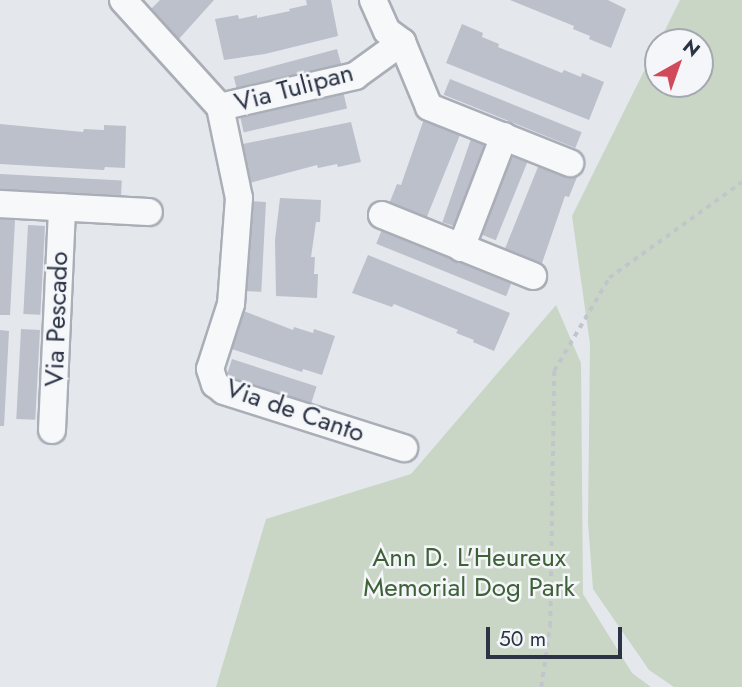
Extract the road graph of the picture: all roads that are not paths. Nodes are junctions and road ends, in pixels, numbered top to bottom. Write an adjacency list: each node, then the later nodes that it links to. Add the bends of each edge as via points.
1 (123, 0): 4 (street)
2 (373, 0): 3 (street, via 387,31)
3 (402, 43): 4 (street, Via Tulipan, via 355,76); 5 (street, via 429,107)
4 (220, 107): 14 (street, Via de Canto, via 239,198 231,304 209,369 215,384 224,391)
5 (503, 136): 6 (street); 11 (street)
6 (570, 163)
7 (0, 204): 8 (street)
8 (62, 207): 9 (street); 13 (street, Via Pescado)
9 (149, 212)
10 (382, 215): 11 (street)
11 (461, 248): 12 (street)
12 (533, 276)
13 (52, 430)
14 (404, 448)

